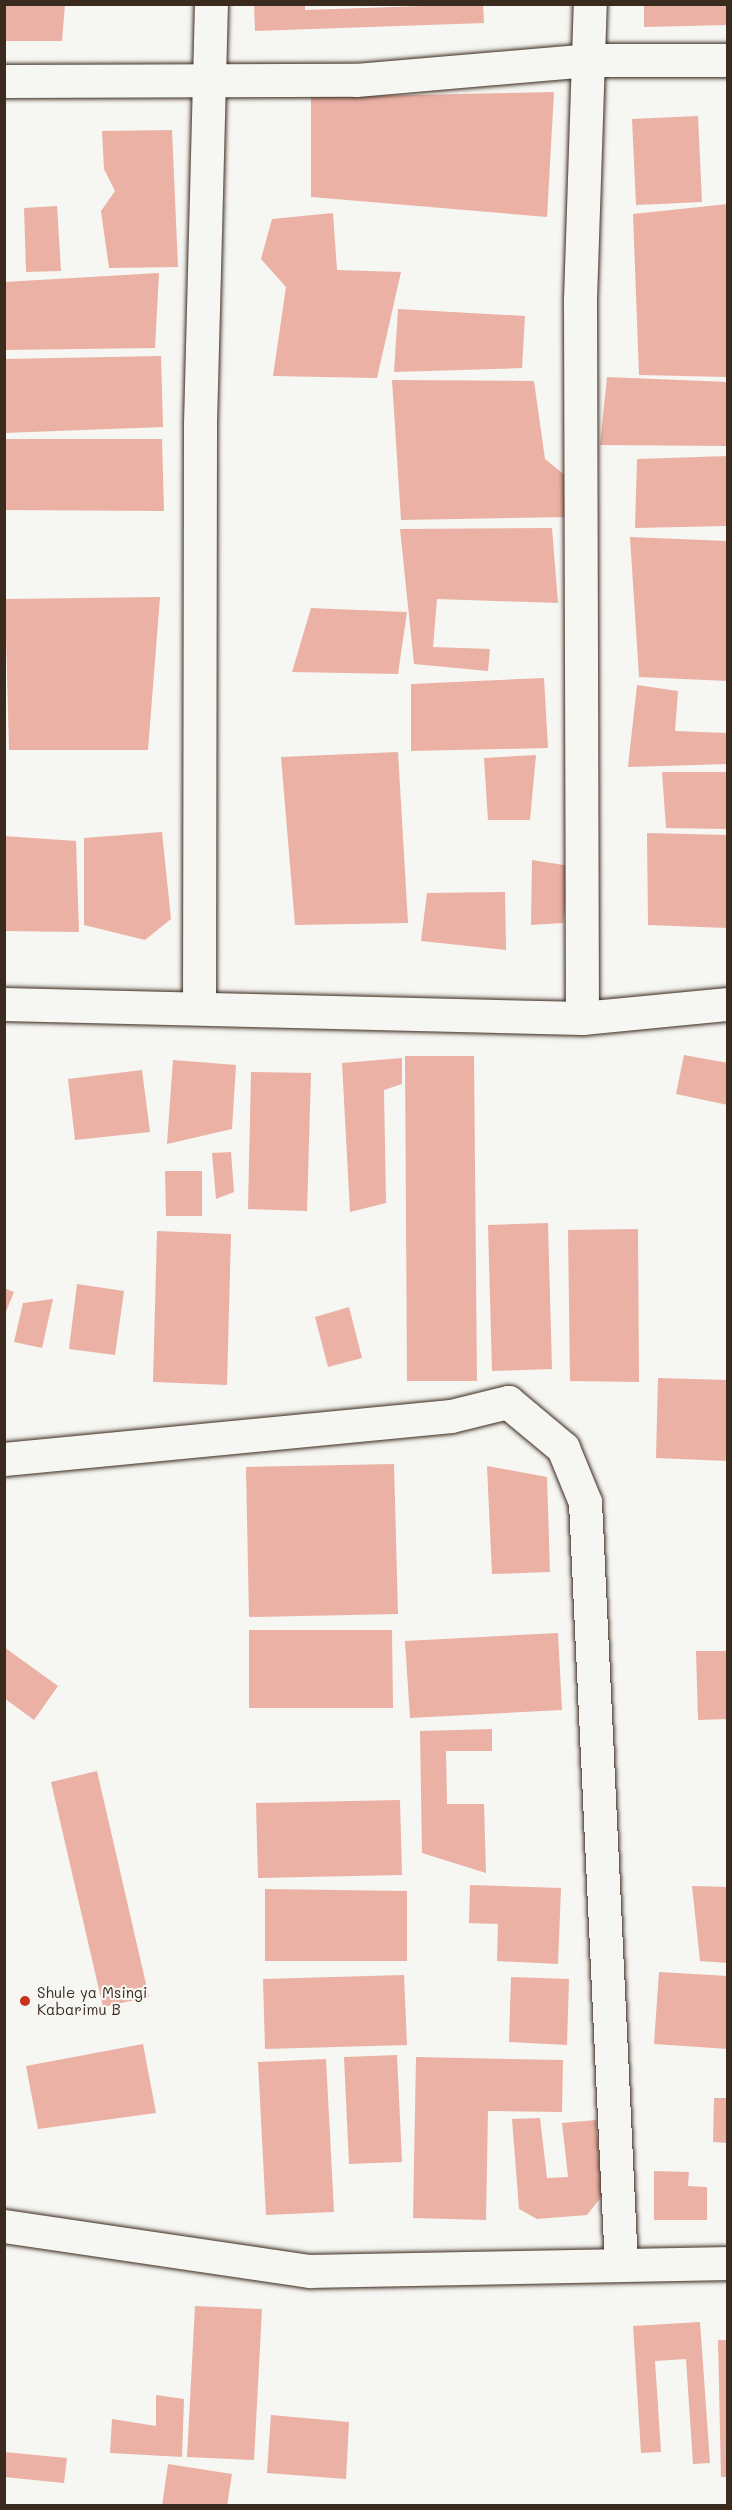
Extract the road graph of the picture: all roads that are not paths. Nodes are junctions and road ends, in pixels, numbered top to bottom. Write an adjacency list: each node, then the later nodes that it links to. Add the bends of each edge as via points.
1 (211, 4): 5 (street)
2 (590, 4): 3 (street)
3 (588, 60): 4 (street); 5 (street, via 356,80); 10 (street, via 580,299)
4 (728, 60)
5 (211, 80): 6 (street); 9 (street, via 200,423)
6 (4, 81)
7 (4, 1004): 9 (street)
8 (728, 1004): 10 (street)
9 (199, 1008): 10 (street)
10 (582, 1018)
11 (4, 1459): 14 (street, via 451,1416 508,1402 563,1448 585,1502)
12 (4, 2226): 14 (street, via 310,2271)
13 (728, 2264): 14 (street)
14 (621, 2265)

